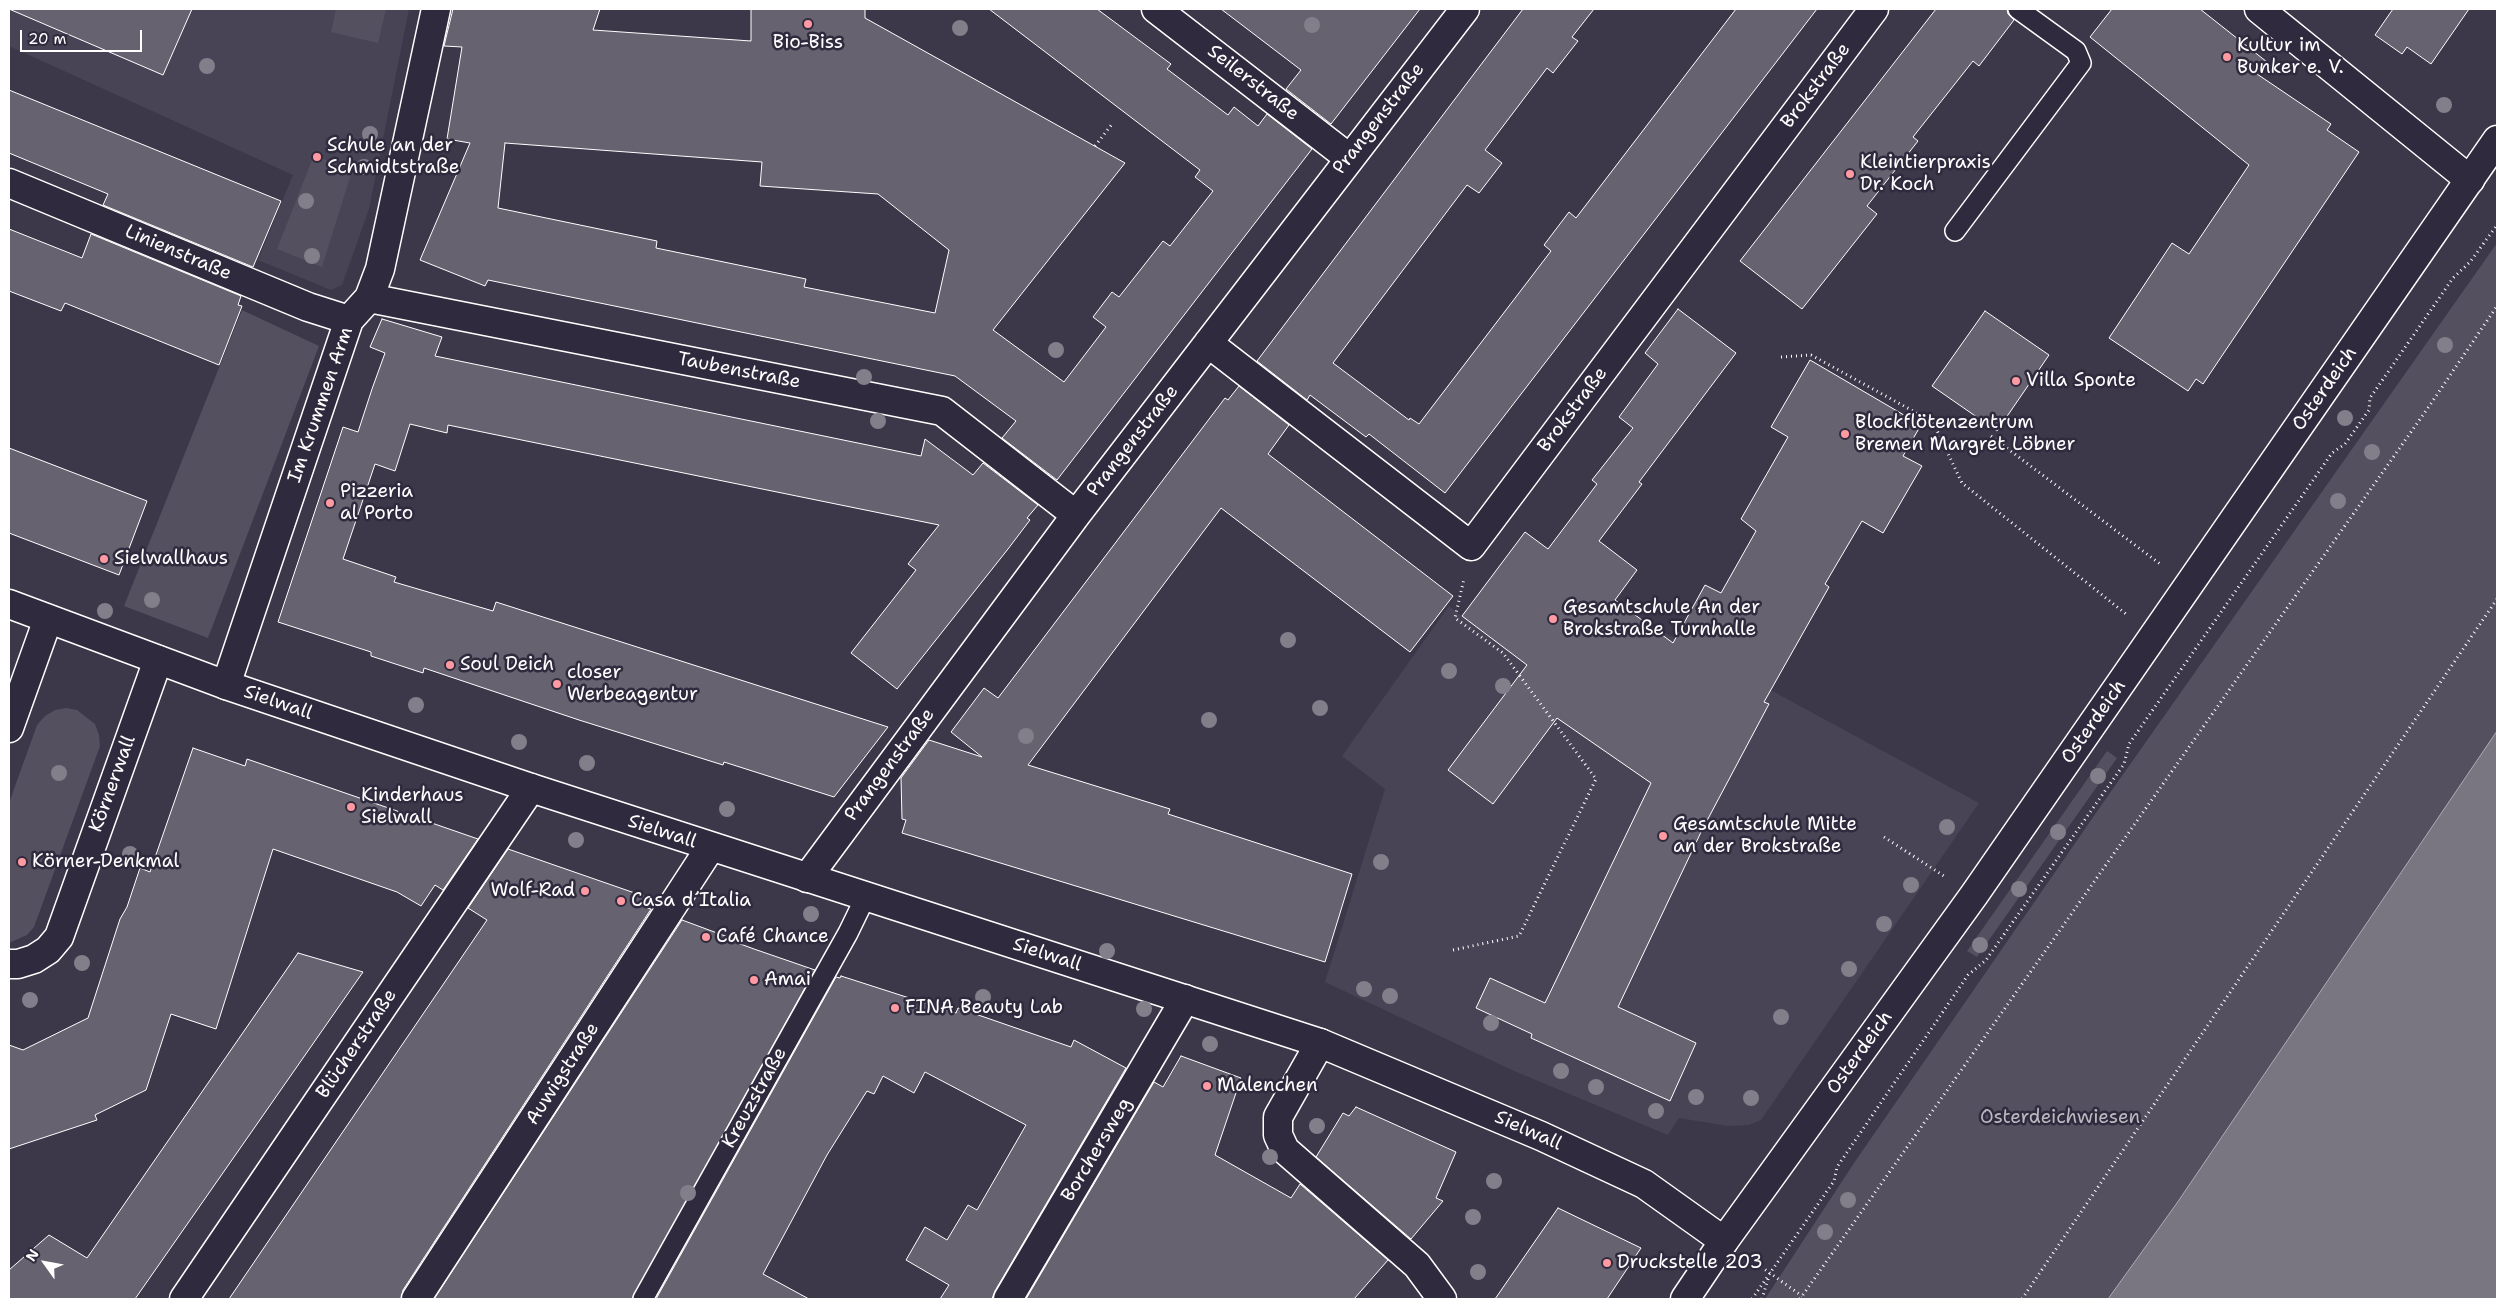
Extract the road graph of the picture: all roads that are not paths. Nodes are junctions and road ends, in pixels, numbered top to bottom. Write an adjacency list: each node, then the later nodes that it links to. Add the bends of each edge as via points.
1 (436, 9): 12 (street, Im Krummen Arm, via 380,269)
2 (1156, 9): 8 (street, Seilerstraße)
3 (1465, 9): 8 (street, Prangenstraße)
4 (1874, 9): 14 (street, Brokstraße, via 1472,546)
5 (2018, 9): 11 (lane, via 2076,51 2081,63)
6 (2259, 9): 9 (street)
7 (2497, 140): 9 (street, Osterdeich)
8 (1349, 158): 14 (street, Prangenstraße)
9 (2470, 180): 28 (street, Osterdeich, via 1974,895)
10 (9, 183): 13 (street, Linienstraße, via 308,307)
11 (1955, 232)
12 (369, 298): 13 (street, Im Krummen Arm); 15 (street, Taubenstraße, via 942,411)
13 (349, 320): 19 (street, Im Krummen Arm)
14 (1208, 343): 15 (street, Prangenstraße)
15 (1076, 515): 23 (street, Prangenstraße)
16 (9, 604): 17 (street, Sielwall)
17 (48, 619): 18 (street, Sielwall); 20 (street)
18 (158, 660): 19 (street, Sielwall); 25 (street, Körnerwall, via 59,937 34,959)
19 (226, 685): 21 (street, Sielwall)
20 (9, 728)
21 (531, 788): 22 (street, Sielwall); 29 (street, Blücherstraße)
22 (710, 848): 23 (street, Sielwall); 30 (street, Auwigstraße)
23 (807, 878): 24 (street, Sielwall)
24 (866, 896): 26 (street, Sielwall); 31 (lane, Kreuzstraße)
25 (9, 964)
26 (1184, 999): 27 (street, Sielwall); 32 (street, Borchersweg)
27 (1320, 1043): 28 (street, Sielwall, via 1541,1136 1644,1184); 33 (street, via 1278,1117 1278,1134 1285,1150 1417,1265)
28 (1724, 1241): 34 (street, Osterdeich)
29 (184, 1299)
30 (416, 1299)
31 (643, 1299)
32 (1008, 1299)
33 (1442, 1299)
34 (1685, 1299)

